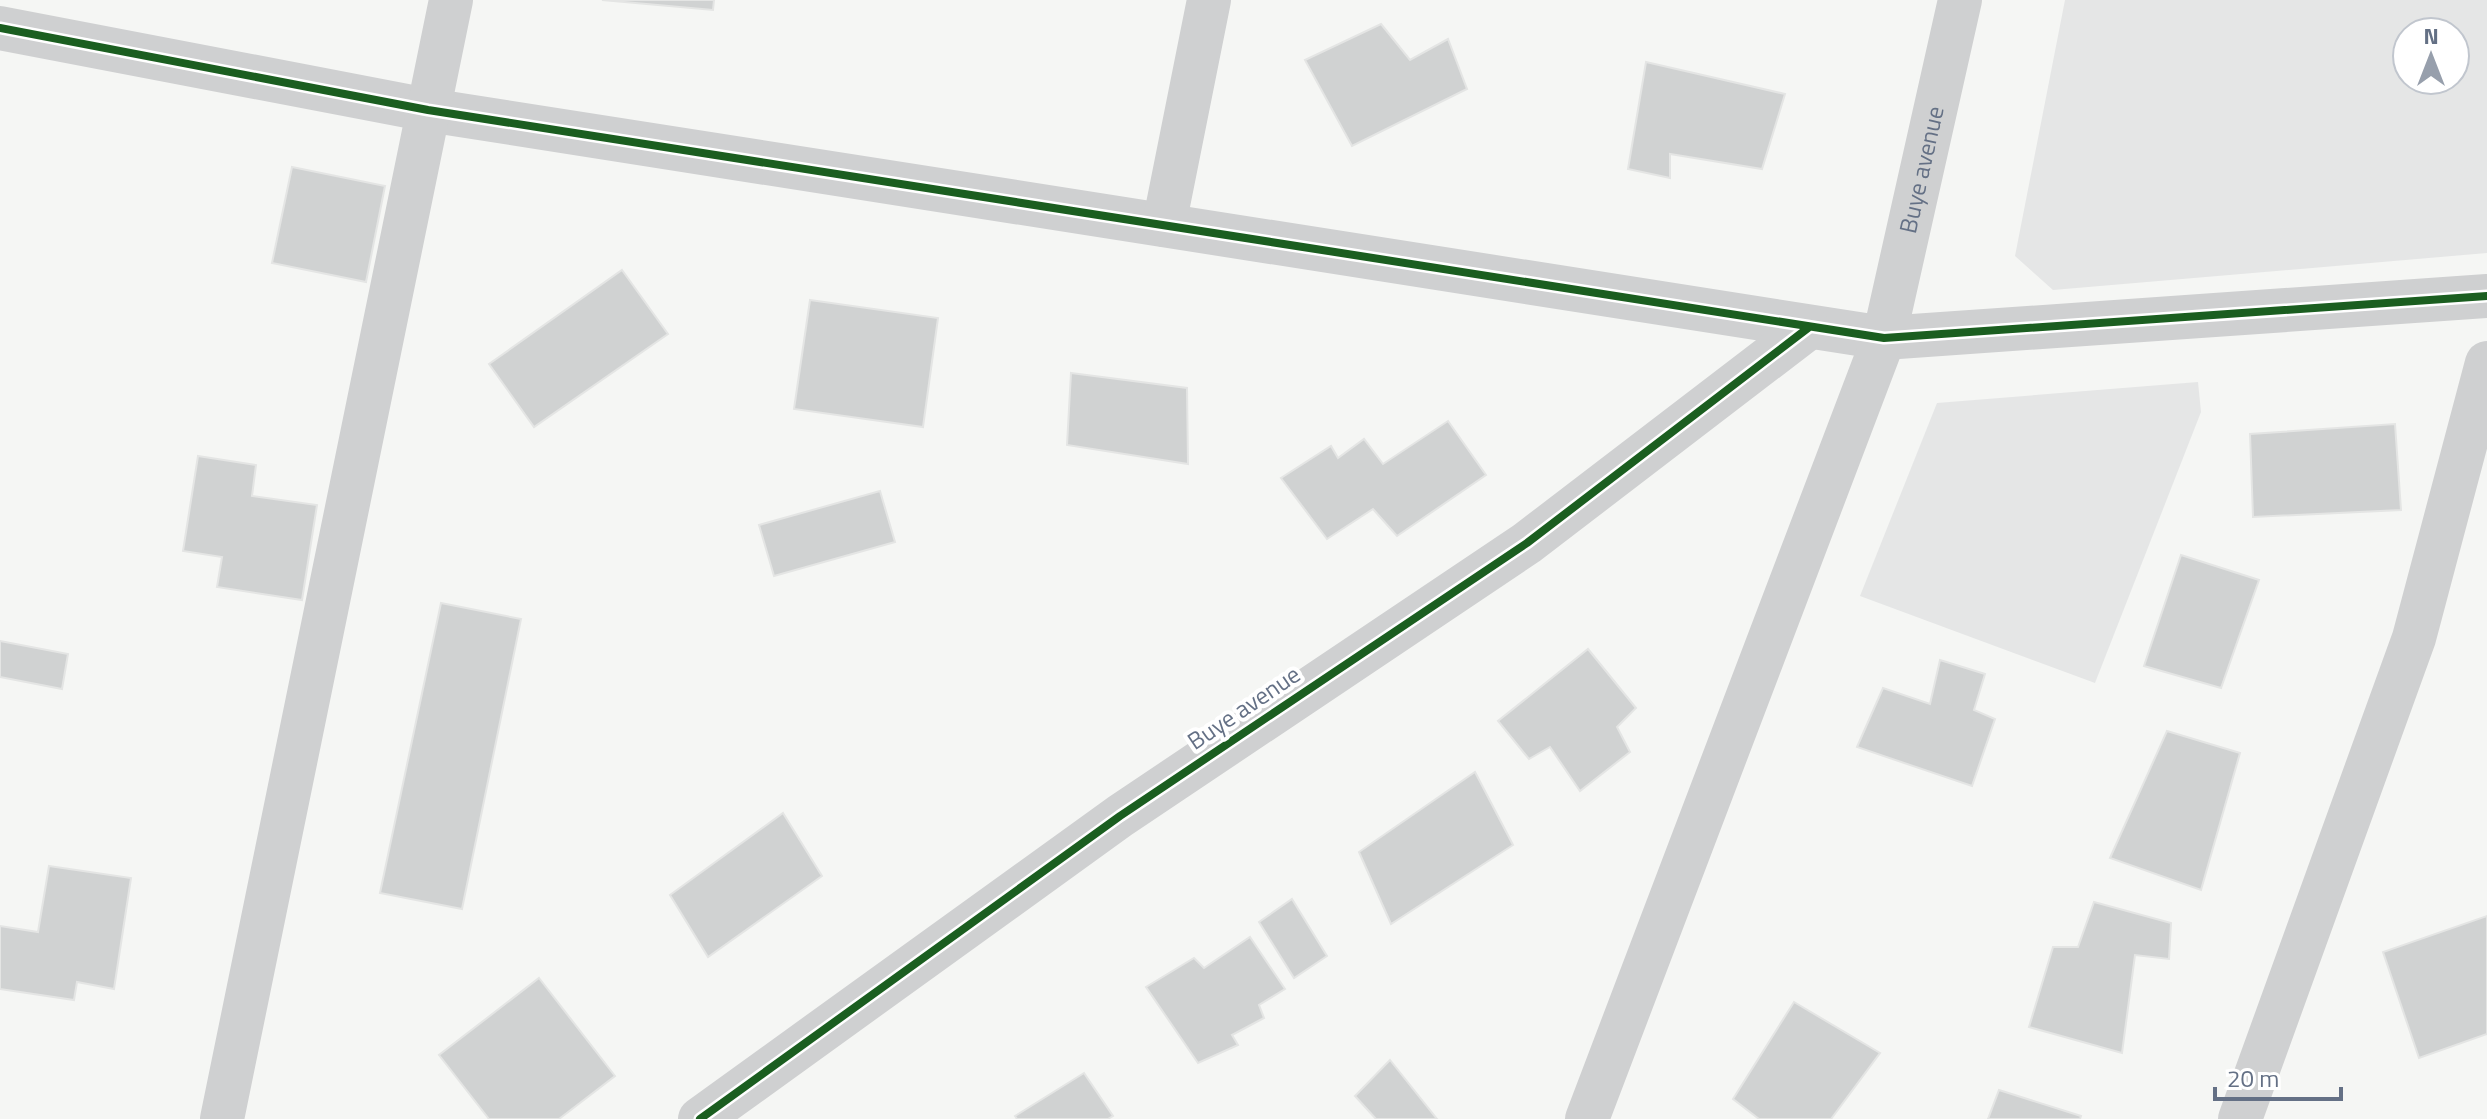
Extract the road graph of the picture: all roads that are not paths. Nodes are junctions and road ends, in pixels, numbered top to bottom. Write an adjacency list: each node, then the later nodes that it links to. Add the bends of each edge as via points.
1 (451, 0): 5 (street)
2 (1209, 0): 6 (street)
3 (1960, 0): 9 (street, Buye avenue)
4 (0, 28): 5 (street)
5 (428, 110): 6 (street); 11 (street)
6 (1164, 225): 8 (street)
7 (2487, 296): 9 (street)
8 (1808, 328): 9 (street); 12 (street, Buye avenue, via 1527,543 1120,816)
9 (1884, 338): 13 (street, Buye avenue)
10 (2487, 363): 14 (street, via 2414,638)
11 (222, 1119)
12 (700, 1119)
13 (1587, 1119)
14 (2240, 1119)

